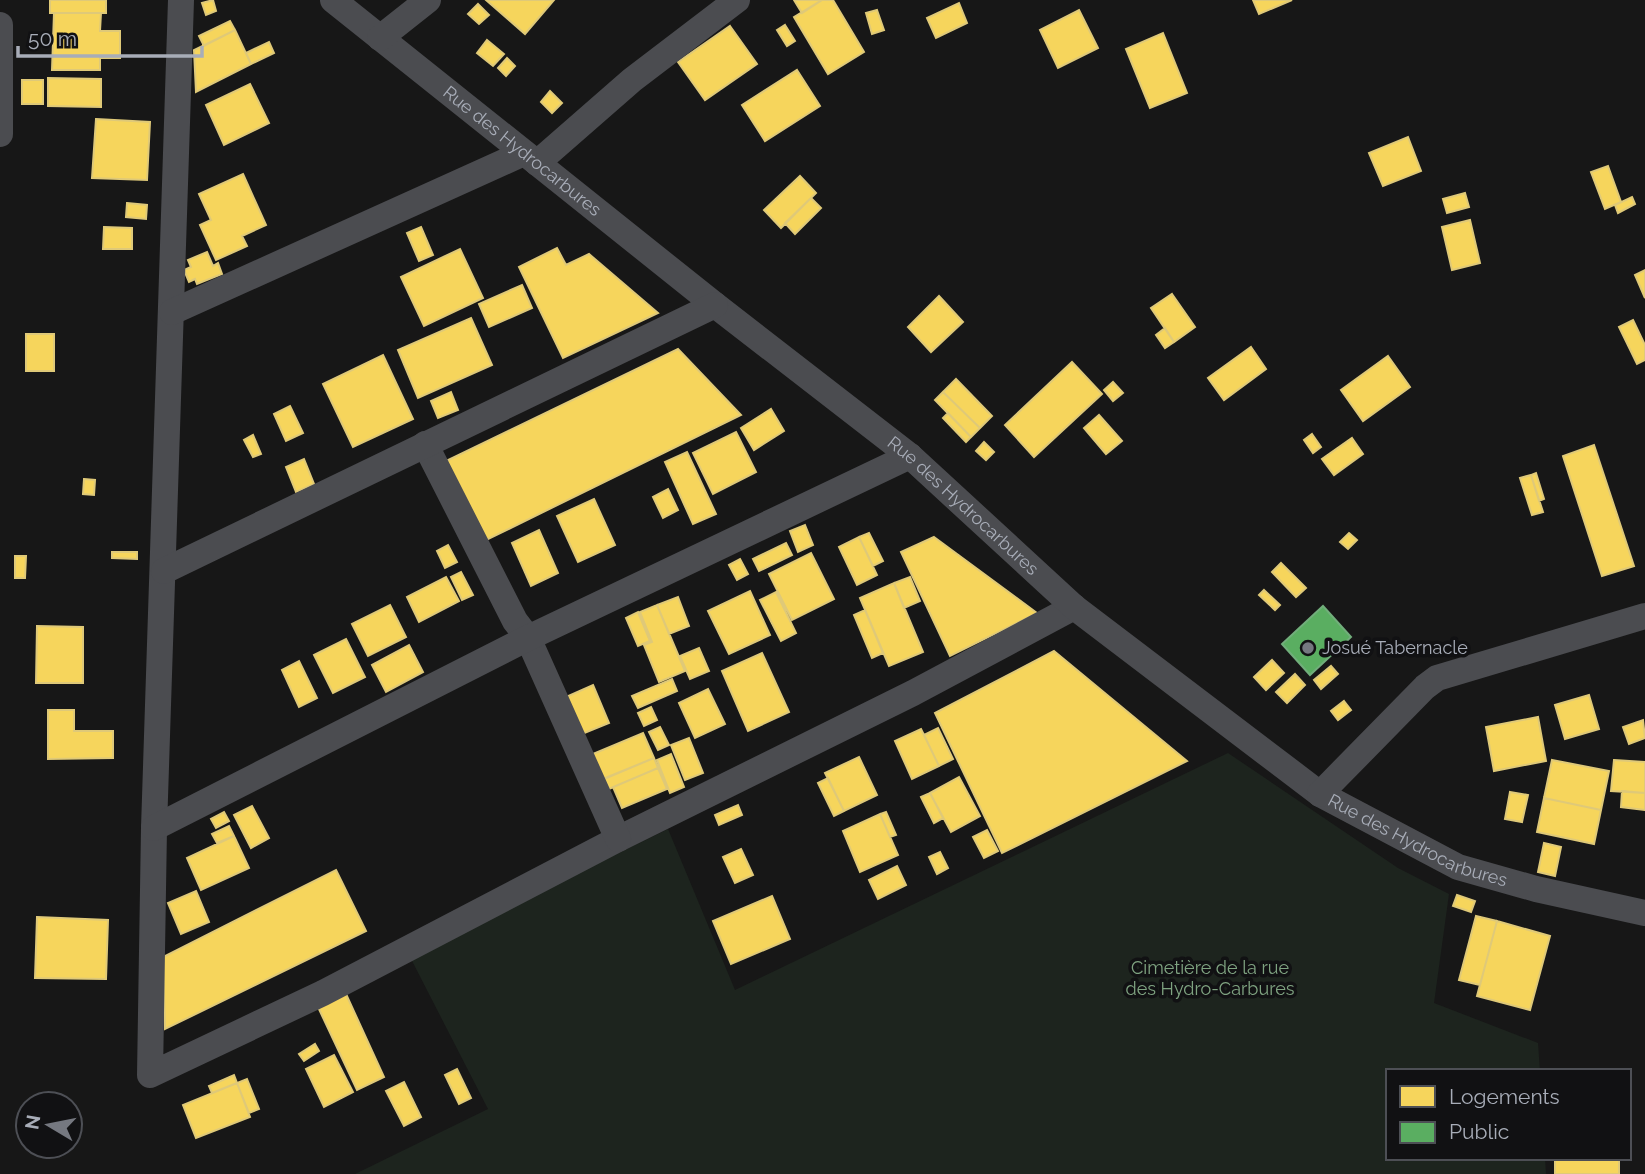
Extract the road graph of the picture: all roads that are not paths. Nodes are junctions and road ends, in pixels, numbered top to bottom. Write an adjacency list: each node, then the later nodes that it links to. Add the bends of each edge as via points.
1 (181, 0): 10 (street)
2 (333, 0): 6 (street, Rue des Hydrocarbures)
3 (428, 0): 6 (street)
4 (737, 0): 8 (street)
5 (0, 25): 7 (street)
6 (380, 38): 8 (street, Rue des Hydrocarbures)
7 (0, 134)
8 (530, 158): 9 (street, Rue des Hydrocarbures); 10 (street)
9 (715, 305): 11 (street); 12 (street, Rue des Hydrocarbures)
10 (172, 312): 13 (street)
11 (425, 444): 13 (street); 16 (street, via 515,621)
12 (909, 456): 14 (street, Rue des Hydrocarbures); 16 (street)
13 (164, 571): 18 (street)
14 (1074, 607): 17 (street, Rue des Hydrocarbures); 19 (street)
15 (1645, 616): 17 (street, via 1437,678)
16 (528, 638): 18 (street); 19 (street)
17 (1320, 794): 20 (street, Rue des Hydrocarbures, via 1458,867)
18 (154, 828): 19 (street, via 149,1075 323,993)
19 (618, 839)
20 (1645, 913)

